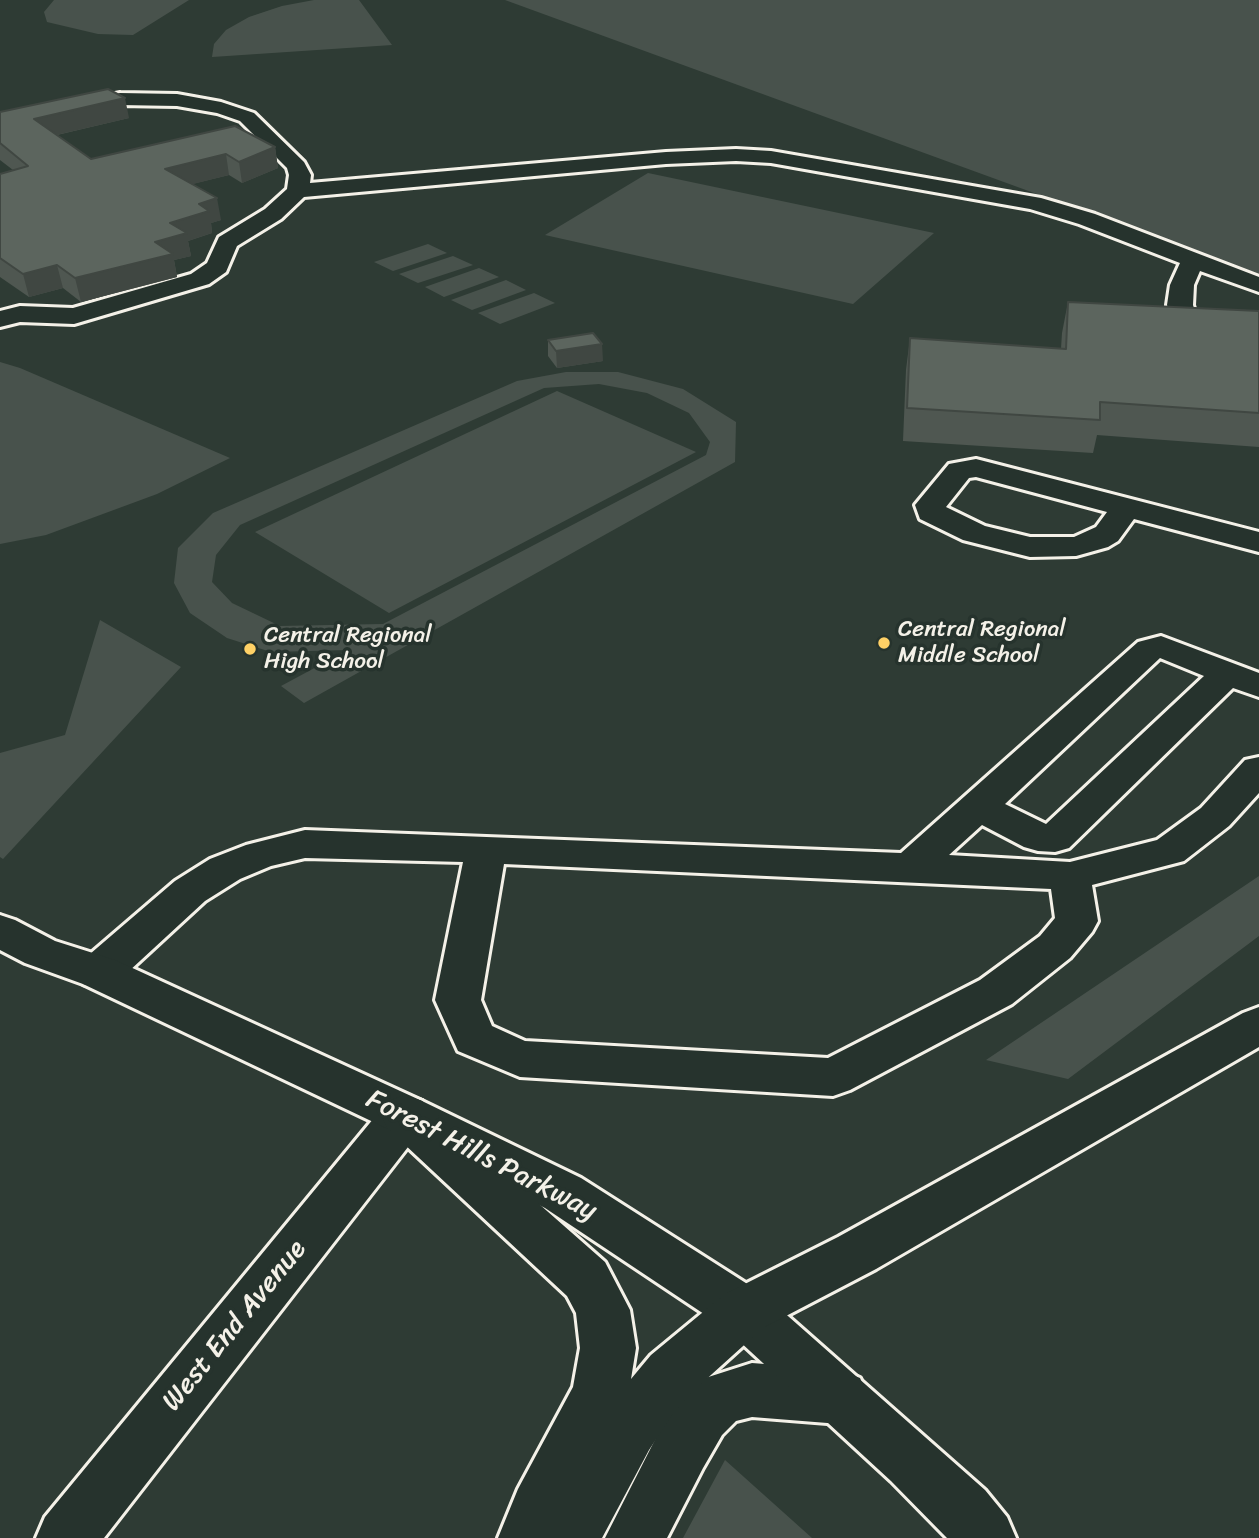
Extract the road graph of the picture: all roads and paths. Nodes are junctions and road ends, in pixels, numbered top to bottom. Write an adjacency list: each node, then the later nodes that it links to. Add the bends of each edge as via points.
1 (0, 124): 2 (main road, via 120,99 177,100 221,108 247,117 297,166)
2 (298, 191): 3 (main road, via 666,158 771,157 1033,203); 6 (main road, via 272,214 227,242 218,267 200,279 74,316)
3 (1193, 260): 4 (main road); 7 (main road, via 1182,285 1180,305)
4 (1259, 285)
5 (0, 298): 6 (main road)
6 (10, 317)
7 (1188, 332)
8 (1126, 508): 8 (main road, via 976,468 960,470 930,505 931,512 974,533 1030,547 1056,548 1097,540); 9 (main road)
9 (1259, 542)
10 (1243, 680): 12 (main road, via 1055,838 1038,837); 12 (main road, via 1161,646 1150,649)
11 (1259, 769): 15 (main road, via 1215,817 1170,850)
12 (977, 806): 14 (main road)
13 (486, 850): 14 (main road); 15 (main road, via 458,1000 474,1038 520,1059 833,1077 996,992 1055,947 1077,921); 17 (main road, via 305,844 260,855 225,869 190,891)
14 (911, 867): 15 (main road)
15 (1070, 876)
16 (0, 931): 17 (main road, Forest Hills Parkway, via 40,952)
17 (99, 972): 19 (main road, Forest Hills Parkway)
18 (1259, 1025): 20 (main road, via 857,1253)
19 (405, 1115): 20 (main road, Forest Hills Parkway, via 563,1193); 22 (main road, West End Avenue); 23 (main road, via 586,1279 603,1310 608,1349 600,1393)
20 (744, 1311): 21 (main road, Forest Hills Parkway); 24 (main road, via 652,1396)
21 (840, 1397): 25 (main road, via 752,1390 719,1399 682,1448); 26 (main road, Forest Hills Parkway, via 964,1511)
22 (66, 1538)
23 (528, 1538)
24 (569, 1538)
25 (635, 1538)
26 (986, 1538)

